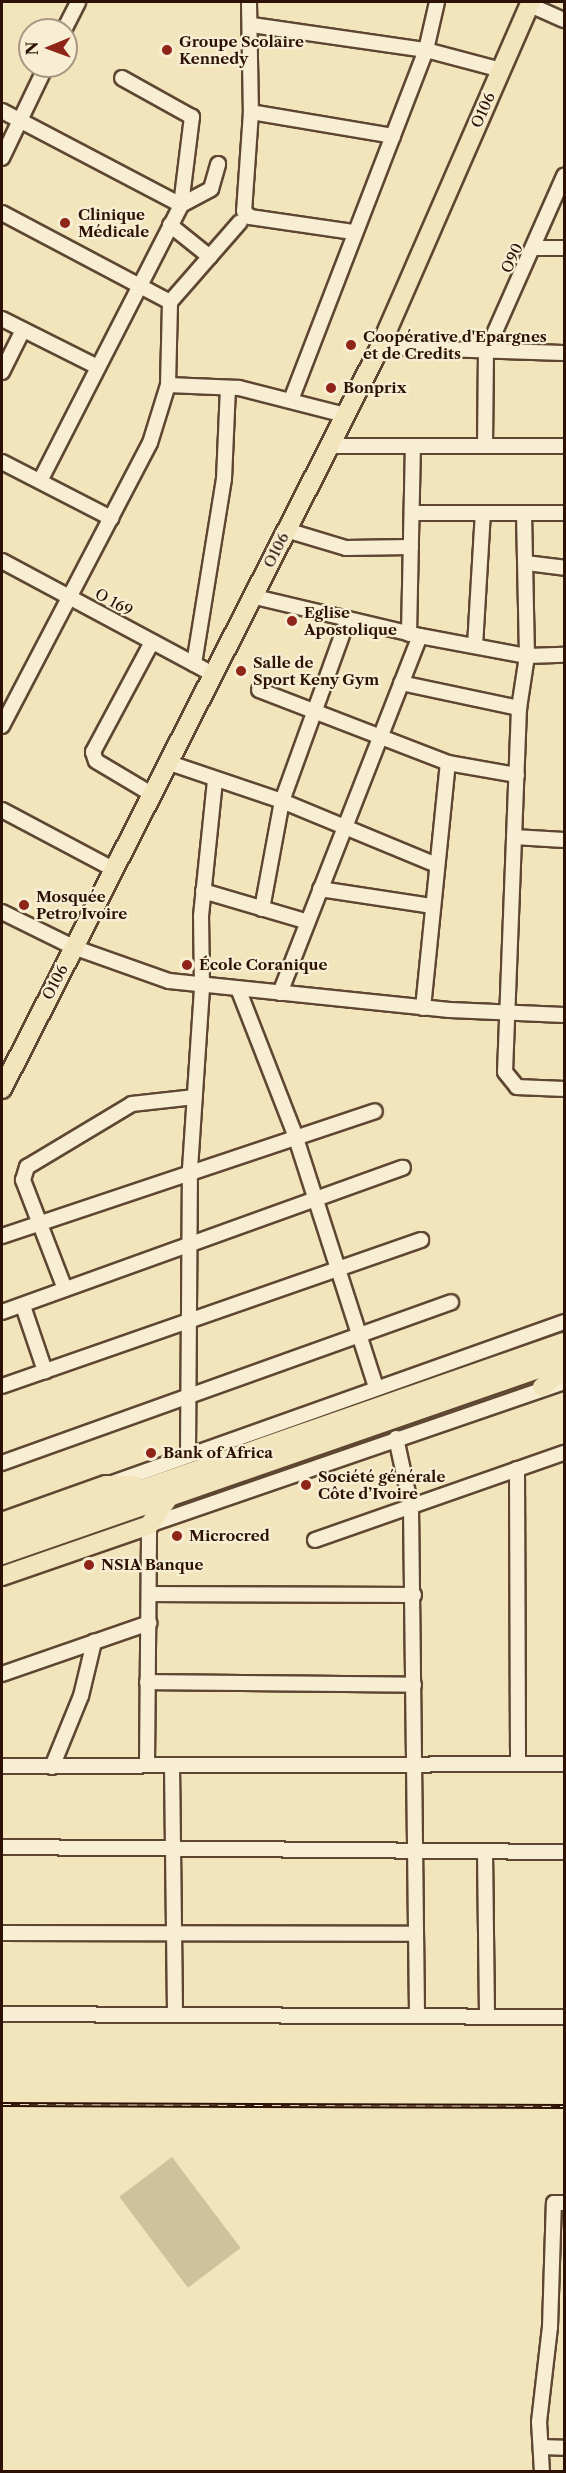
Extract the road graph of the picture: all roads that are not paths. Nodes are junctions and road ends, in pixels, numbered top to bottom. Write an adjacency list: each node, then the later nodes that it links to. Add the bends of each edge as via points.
1 (78, 2): 5 (street)
2 (249, 2): 7 (street)
3 (437, 2): 8 (street)
4 (530, 3): 6 (street); 9 (main road, O106)
5 (70, 18)
6 (564, 20)
7 (252, 25): 8 (street); 13 (street)
8 (426, 50): 9 (street); 15 (street)
9 (501, 70): 31 (main road, O106)
10 (40, 78): 14 (street)
11 (122, 78): 19 (street, via 192,117)
12 (2, 111): 14 (street)
13 (251, 112): 15 (street); 23 (street, via 244,212 250,218)
14 (19, 120): 16 (street); 19 (street)
15 (393, 136): 23 (street)
16 (2, 158)
17 (218, 164): 19 (street, via 212,189)
18 (564, 177): 24 (street, O90)
19 (181, 205): 22 (street)
20 (2, 213): 27 (street)
21 (240, 222): 26 (street)
22 (170, 225): 26 (street); 27 (street)
23 (353, 232): 38 (street)
24 (535, 248): 25 (street); 32 (street, O90)
25 (564, 248)
26 (210, 257): 28 (street)
27 (139, 285): 28 (street); 34 (street)
28 (170, 302): 36 (street)
29 (2, 319): 30 (street)
30 (23, 330): 34 (street); 35 (street)
31 (380, 346): 32 (street); 39 (main road, O106)
32 (486, 352): 33 (street); 41 (street)
33 (564, 353)
34 (98, 367): 45 (street)
35 (2, 372)
36 (168, 385): 37 (street); 50 (street, via 150,443)
37 (228, 388): 38 (street); 64 (street, via 224,479)
38 (291, 400): 39 (street)
39 (345, 415): 40 (main road, O106)
40 (330, 446): 43 (street); 51 (main road, O106)
41 (484, 446): 42 (street); 43 (street)
42 (564, 446)
43 (413, 450): 46 (street)
44 (2, 462): 45 (street)
45 (40, 481): 50 (street)
46 (412, 513): 47 (street); 52 (street)
47 (483, 513): 48 (street); 61 (street)
48 (524, 513): 49 (street); 54 (street)
49 (564, 513)
50 (111, 518): 57 (street)
51 (286, 530): 52 (street, via 346,548); 56 (main road, O106)
52 (411, 548): 59 (street)
53 (2, 561): 57 (street, O 169)
54 (526, 563): 55 (street); 63 (street)
55 (564, 568)
56 (251, 596): 58 (street); 65 (main road, O106)
57 (71, 597): 60 (street, O 169); 70 (street)
58 (347, 621): 59 (street); 69 (street)
59 (415, 635): 61 (street); 66 (street)
60 (152, 642): 64 (street, O 169); 76 (street, via 93,752 96,761)
61 (475, 646): 63 (street)
62 (564, 655): 63 (street)
63 (527, 656): 68 (street)
64 (194, 664): 65 (street, O 169)
65 (211, 673): 72 (main road, O106)
66 (401, 683): 68 (street); 71 (street)
67 (258, 690): 69 (street)
68 (519, 708): 74 (street)
69 (314, 712): 71 (street); 77 (street)
70 (2, 726)
71 (380, 736): 73 (street); 79 (street)
72 (167, 762): 75 (street); 76 (main road, O106)
73 (448, 763): 74 (street); 82 (street)
74 (517, 775): 80 (street)
75 (215, 780): 77 (street); 85 (street)
76 (153, 795): 83 (main road, O106)
77 (282, 801): 79 (street); 87 (street)
78 (2, 810): 83 (street)
79 (344, 827): 82 (street); 84 (street)
80 (514, 837): 81 (street); 95 (street)
81 (564, 840)
82 (434, 864): 86 (street)
83 (113, 869): 90 (main road, O106)
84 (320, 889): 86 (street); 89 (street)
85 (203, 891): 87 (street); 91 (street)
86 (432, 906): 94 (street)
87 (262, 909): 89 (street)
88 (2, 912): 90 (street)
89 (308, 922): 93 (street)
90 (73, 947): 91 (street, via 152,977); 97 (main road, O106)
91 (202, 986): 92 (street); 99 (street)
92 (239, 991): 93 (street); 101 (street)
93 (280, 993): 94 (street)
94 (423, 1008): 95 (street)
95 (506, 1012): 96 (street); 98 (street, via 509,1084)
96 (564, 1015)
97 (2, 1089)
98 (564, 1089)
99 (195, 1097): 103 (street); 105 (street, via 132,1104 27,1167 23,1179)
100 (375, 1111): 101 (street)
101 (295, 1135): 103 (street); 104 (street)
102 (403, 1168): 104 (street)
103 (190, 1169): 105 (street); 108 (street)
104 (314, 1201): 108 (street); 109 (street)
105 (39, 1223): 106 (street); 110 (street)
106 (2, 1236)
107 (422, 1240): 109 (street)
108 (192, 1246): 110 (street); 114 (street)
109 (338, 1268): 114 (street); 116 (street)
110 (64, 1289): 112 (street)
111 (451, 1302): 116 (street)
112 (23, 1306): 113 (street); 120 (street)
113 (2, 1312)
114 (192, 1317): 120 (street); 125 (street)
115 (564, 1322): 124 (street)
116 (361, 1333): 124 (street); 125 (street)
117 (564, 1342): 132 (main road)
118 (564, 1360): 133 (main road)
119 (564, 1370): 123 (main road)
120 (45, 1371): 122 (street)
121 (564, 1382): 123 (street)
122 (2, 1386)
123 (542, 1387): 126 (street)
124 (376, 1388): 127 (street)
125 (188, 1396): 127 (street); 129 (street)
126 (396, 1438): 134 (street); 136 (street)
127 (188, 1452): 131 (street)
128 (564, 1453): 130 (street)
129 (2, 1463)
130 (517, 1469): 134 (street); 148 (street)
131 (106, 1485): 132 (main road); 135 (main road)
132 (146, 1486): 137 (main road)
133 (167, 1500): 136 (main road); 139 (main road)
134 (411, 1507): 138 (street); 142 (street)
135 (2, 1522)
136 (149, 1525): 140 (main road); 141 (street)
137 (2, 1538)
138 (315, 1540)
139 (2, 1555)
140 (2, 1576)
141 (149, 1594): 142 (street); 143 (street)
142 (414, 1595): 147 (street)
143 (149, 1623): 144 (street); 146 (street)
144 (94, 1642): 145 (street); 154 (street, via 81,1696)
145 (2, 1674)
146 (147, 1682): 147 (street); 150 (street)
147 (414, 1685): 153 (street)
148 (519, 1764): 149 (street); 153 (street)
149 (564, 1764)
150 (147, 1765): 151 (street); 154 (street)
151 (172, 1765): 153 (street); 156 (street)
152 (2, 1766): 154 (street)
153 (416, 1766): 157 (street)
154 (52, 1767)
155 (2, 1847): 156 (street)
156 (173, 1850): 157 (street); 160 (street)
157 (416, 1850): 158 (street); 162 (street)
158 (485, 1851): 159 (street); 166 (street)
159 (564, 1852)
160 (175, 1932): 161 (street); 162 (street); 164 (street)
161 (2, 1933)
162 (416, 1934): 165 (street)
163 (2, 2014): 164 (street)
164 (175, 2015): 165 (street)
165 (417, 2016): 166 (street)
166 (487, 2016): 167 (street)
167 (564, 2017)
168 (564, 2203): 169 (street, via 554,2203)
169 (550, 2327): 170 (street); 171 (street)
170 (564, 2329)
171 (541, 2447): 172 (street); 173 (street)
172 (564, 2448)
173 (542, 2472)

